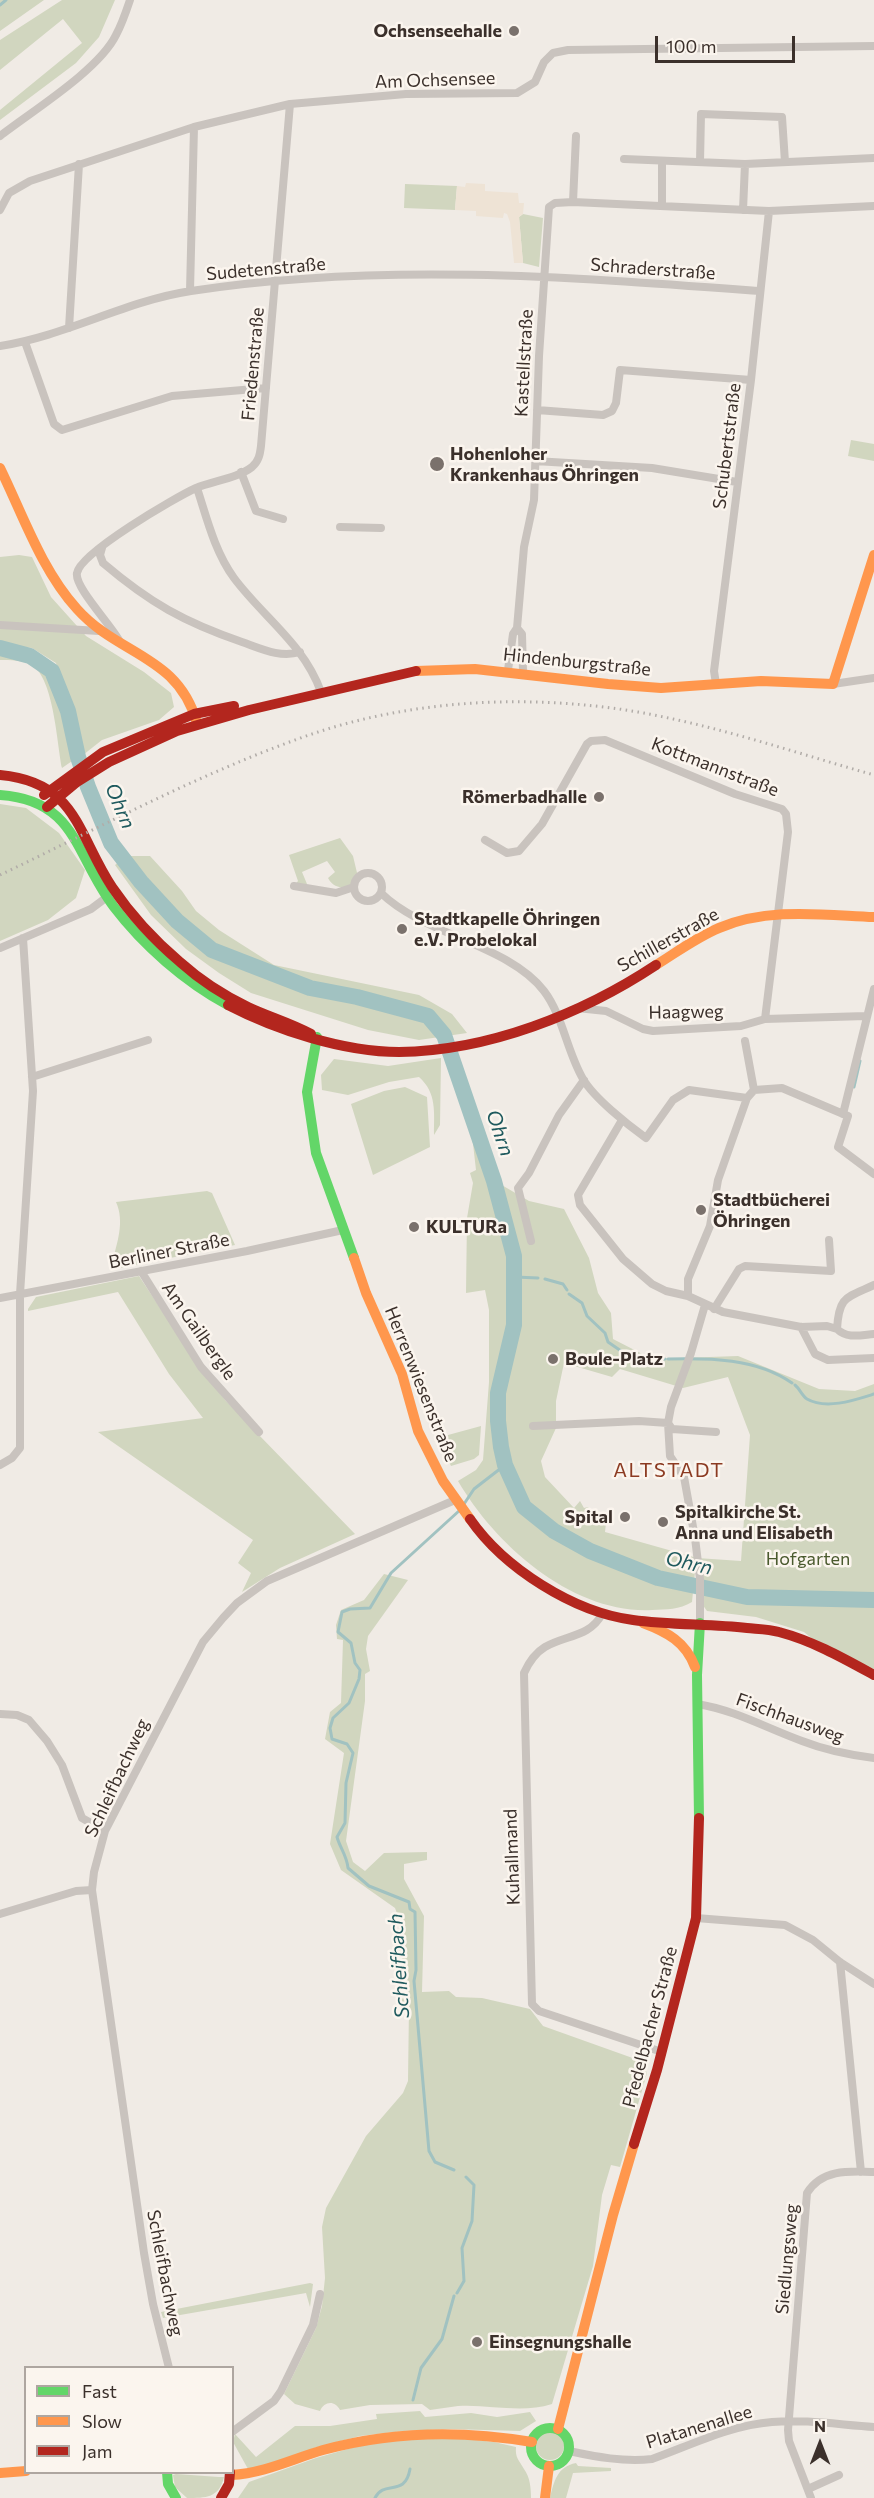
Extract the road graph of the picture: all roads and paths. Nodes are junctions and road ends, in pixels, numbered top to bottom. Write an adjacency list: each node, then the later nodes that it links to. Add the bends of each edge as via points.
1 (130, 0): 5 (street, via 116,36 96,61)
2 (874, 46): 3 (street, Am Ochsensee, via 568,50 553,53 535,82 516,93 406,94)
3 (290, 104): 4 (street, Am Ochsensee); 21 (street, Friedenstraße)
4 (194, 127): 12 (street, Am Ochsensee); 22 (street)
5 (0, 136)
6 (576, 136): 14 (street)
7 (874, 158): 11 (street)
8 (624, 159): 9 (street)
9 (662, 161): 10 (street); 15 (street)
10 (700, 162): 11 (street, via 701,114 782,117); 13 (street)
11 (785, 162): 13 (street)
12 (79, 164): 17 (street, Am Ochsensee, via 30,181 9,193); 24 (street)
13 (745, 164): 18 (street)
14 (573, 202): 15 (street); 20 (street, Kastellstraße, via 549,207)
15 (662, 206): 18 (street)
16 (874, 206): 19 (street)
17 (0, 210)
18 (742, 210): 19 (street)
19 (769, 211): 23 (street, Schubertstraße)
20 (544, 278): 21 (street, Sudetenstraße, via 404,275); 23 (street, Schraderstraße); 29 (street, Kastellstraße)
21 (276, 282): 22 (street, Sudetenstraße); 28 (street, Friedenstraße)
22 (190, 291): 24 (street, Sudetenstraße, via 132,304)
23 (760, 291): 27 (street, Schubertstraße)
24 (69, 328): 25 (street, Sudetenstraße)
25 (25, 342): 26 (street, Sudetenstraße); 28 (street, via 54,424 62,430 171,396)
26 (0, 346)
27 (751, 380): 29 (street, via 620,370 612,411 603,415); 33 (street, Schubertstraße)
28 (266, 388): 32 (street, Friedenstraße, via 258,460)
29 (537, 410): 30 (street, Kastellstraße)
30 (535, 461): 33 (street, via 652,468); 41 (street, Kastellstraße, via 534,500 525,539)
31 (0, 468): 42 (main road, via 53,575 76,608)
32 (241, 472): 34 (street); 35 (street, via 256,511)
33 (737, 482): 48 (street, Schubertstraße, via 714,671)
34 (197, 488): 38 (street, via 165,504); 44 (street, via 221,559)
35 (283, 519)
36 (340, 527): 37 (street)
37 (381, 528)
38 (102, 548): 43 (street, via 81,565 78,583); 44 (street, via 103,563 161,608 200,628 274,654 288,656)
39 (874, 555): 49 (main road)
40 (0, 625): 42 (street)
41 (517, 628): 45 (street, Kastellstraße); 46 (street, Kastellstraße, via 522,634)
42 (99, 631): 43 (main road)
43 (122, 646): 51 (main road, via 159,667 184,689)
44 (300, 652): 50 (street, via 317,680)
45 (508, 670): 46 (main road, Hindenburgstraße); 50 (main road, Hindenburgstraße, via 410,671)
46 (522, 672): 48 (main road, Hindenburgstraße, via 626,686)
47 (874, 678): 49 (street, Hindenburgstraße)
48 (716, 684): 49 (main road, Hindenburgstraße)
49 (833, 684)
50 (318, 693): 51 (main road, Hindenburgstraße)
51 (196, 718): 53 (main road, Hindenburgstraße); 53 (main road, Hindenburgstraße, via 103,752)
52 (0, 775): 54 (main road, via 27,780)
53 (70, 782): 54 (main road, Hindenburgstraße); 56 (main road, Hindenburgstraße)
54 (48, 790): 56 (main road); 57 (main road, Hindenburgstraße)
55 (0, 795): 57 (main road)
56 (59, 796): 57 (main road, Hindenburgstraße); 73 (main road, via 123,902 179,961 248,1007)
57 (43, 805): 62 (main road, via 71,837)
58 (485, 840): 63 (street, Kottmannstraße, via 507,853 519,851 542,824 587,744 605,740 735,794 782,809 788,832)
59 (294, 886): 60 (street, via 336,893)
60 (354, 887): 61 (street, via 364,900 373,900); 61 (street, via 363,873 371,872 381,881)
61 (381, 893): 69 (street, via 398,909 518,967 545,991)
62 (107, 897): 65 (street, via 91,909); 72 (main road, via 181,973 245,1016)
63 (778, 914): 64 (main road, Schillerstraße); 68 (main road, Schillerstraße, via 732,923 702,936 635,978); 71 (street)
64 (874, 917)
65 (23, 938): 66 (street); 78 (street)
66 (0, 948)
67 (874, 989): 70 (street)
68 (575, 1008): 69 (main road, Schillerstraße); 71 (street, Haagweg, via 606,1011 653,1031 741,1026)
69 (556, 1016): 76 (main road, Schillerstraße, via 435,1050 387,1051); 79 (street)
70 (866, 1016): 71 (street, Haagweg); 82 (street)
71 (765, 1019)
72 (295, 1034): 73 (main road); 77 (main road)
73 (317, 1037): 76 (main road, Schillerstraße); 77 (main road, Herrenwiesenstraße)
74 (148, 1040): 78 (street)
75 (745, 1041): 80 (street)
76 (336, 1042): 77 (main road)
77 (313, 1053): 85 (main road, Herrenwiesenstraße, via 307,1092 310,1124)
78 (32, 1077): 90 (street)
79 (584, 1080): 83 (street); 87 (street, via 559,1115 518,1188)
80 (754, 1089): 81 (street); 82 (street, via 782,1088)
81 (747, 1098): 83 (street, via 689,1090 673,1100 646,1138); 91 (street, via 718,1180 710,1226 688,1279)
82 (845, 1115): 84 (street, via 838,1142 841,1151)
83 (622, 1120): 91 (street, via 578,1195 580,1205 623,1259 652,1284)
84 (874, 1174)
85 (343, 1230): 88 (street, Berliner Straße); 104 (main road, Herrenwiesenstraße, via 402,1374 414,1422)
86 (829, 1240): 94 (street, via 831,1271 745,1266 739,1269)
87 (531, 1241)
88 (141, 1272): 90 (street, Berliner Straße); 101 (street, Am Gailbergle, via 201,1367)
89 (874, 1285): 96 (street, via 843,1301 838,1308)
90 (20, 1294): 92 (street, Berliner Straße); 103 (street, via 20,1448)
91 (688, 1296): 93 (street)
92 (0, 1298)
93 (705, 1305): 94 (street); 99 (street)
94 (714, 1309): 95 (street)
95 (801, 1327): 96 (street); 98 (street, via 815,1354 828,1359)
96 (837, 1329): 97 (street, via 853,1336)
97 (874, 1334)
98 (874, 1358)
99 (668, 1423): 100 (street, via 606,1421); 102 (street, via 672,1429); 107 (street, via 670,1456 684,1477 695,1538)
100 (533, 1426)
101 (260, 1432)
102 (716, 1432)
103 (0, 1465)
104 (456, 1502): 105 (main road, Herrenwiesenstraße, via 507,1558 569,1600); 113 (street, Schleifbachweg, via 267,1581 237,1603 203,1642)
105 (602, 1614): 106 (main road, Herrenwiesenstraße); 119 (street, Kuhallmand, via 582,1634 544,1647 524,1673 532,2004 539,2011)
106 (634, 1620): 107 (main road, Herrenwiesenstraße); 108 (main road, via 668,1633 685,1646)
107 (700, 1623): 108 (main road, Pfedelbacher Straße); 109 (main road, Herrenwiesenstraße, via 798,1636)
108 (697, 1675): 110 (main road, Pfedelbacher Straße)
109 (874, 1675)
110 (697, 1704): 112 (street, Fischhausweg, via 736,1713 803,1742); 116 (main road, Pfedelbacher Straße)
111 (0, 1714): 113 (street, via 29,1720 62,1765 82,1818)
112 (874, 1758)
113 (105, 1832): 114 (street, Schleifbachweg)
114 (92, 1890): 115 (street, via 76,1891); 123 (street, Schleifbachweg, via 146,2263)
115 (0, 1914)
116 (696, 1918): 117 (street, via 785,1925 813,1940); 119 (main road, Pfedelbacher Straße)
117 (840, 1962): 118 (street); 120 (street)
118 (874, 1984)
119 (662, 2052): 126 (main road, Pfedelbacher Straße, via 613,2215)
120 (861, 2172): 121 (street, Siedlungsweg); 124 (street, Siedlungsweg, via 820,2178 807,2193)
121 (874, 2172)
122 (321, 2294): 127 (street, via 313,2325 282,2391)
123 (170, 2366)
124 (789, 2421): 125 (street, Platanenallee); 129 (street, Platanenallee, via 729,2431 652,2459); 136 (street, Siedlungsweg, via 789,2441)
125 (874, 2427)
126 (558, 2429): 128 (main road, via 545,2429); 129 (main road, via 566,2436)
127 (234, 2431)
128 (532, 2442): 130 (main road, via 535,2458); 134 (main road, via 478,2434 403,2434 364,2439 253,2475)
129 (569, 2451): 130 (main road, via 562,2462)
130 (549, 2466): 139 (main road)
131 (24, 2471): 132 (main road)
132 (0, 2473)
133 (167, 2474): 137 (main road)
134 (230, 2474): 138 (main road, via 230,2484)
135 (839, 2475): 136 (street)
136 (808, 2495)
137 (176, 2498)
138 (221, 2498)
139 (544, 2498)

